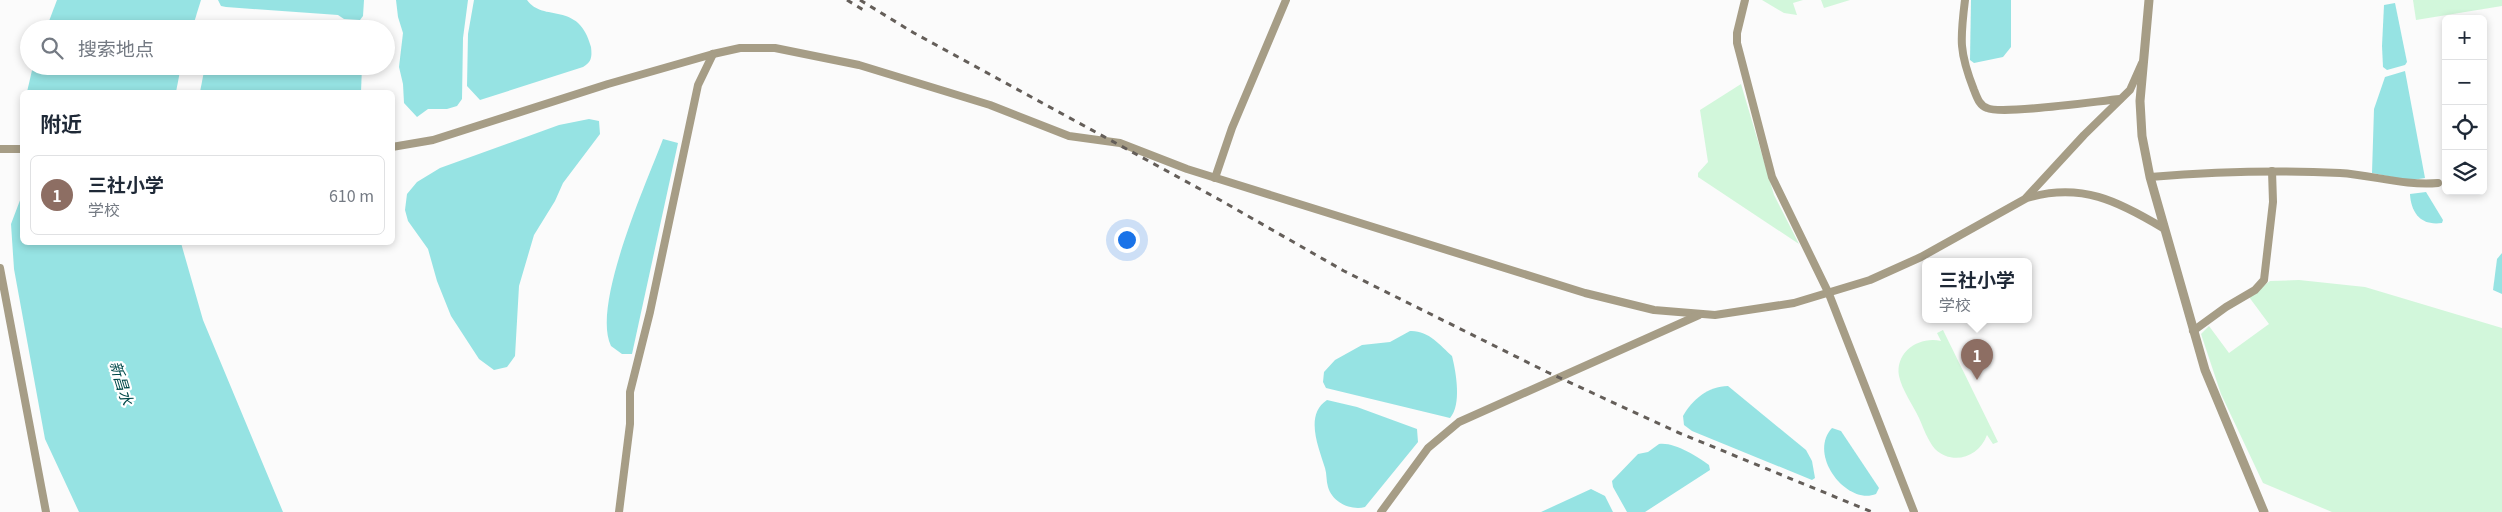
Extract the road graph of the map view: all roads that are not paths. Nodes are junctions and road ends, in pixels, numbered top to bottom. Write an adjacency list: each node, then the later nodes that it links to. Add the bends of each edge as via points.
1 (1286, 0): 13 (street, via 1232,128)
2 (1745, 0): 18 (street, via 1736,43 1772,177)
3 (1965, 0): 7 (street, via 1961,50 1979,102 1986,108)
4 (2149, 0): 6 (street)
5 (713, 54): 8 (street, via 433,140); 13 (street, via 756,47 859,65 990,106 1069,136 1120,143); 22 (street, via 698,85 630,392 630,424)
6 (2143, 60): 7 (street, via 2130,90); 12 (street, via 2141,117)
7 (2120, 99): 15 (street)
8 (395, 146)
9 (0, 149): 10 (street)
10 (20, 149)
11 (2272, 171): 12 (street); 14 (street, via 2358,174 2405,184); 20 (street, via 2273,202 2264,280 2255,290)
12 (2150, 177): 16 (street)
13 (1216, 178): 19 (street, via 1586,293 1654,310)
14 (2438, 183)
15 (2025, 198): 16 (street, via 2058,192 2091,194 2118,203); 18 (street, via 1897,269)
16 (2163, 228): 20 (street)
17 (0, 268): 21 (street)
18 (1828, 294): 19 (street, via 1743,312); 24 (street)
19 (1700, 315): 23 (street, via 1459,422 1428,448)
20 (2193, 331): 25 (street, via 2213,390)
21 (46, 512)
22 (619, 512)
23 (1381, 512)
24 (1914, 512)
25 (2264, 512)

